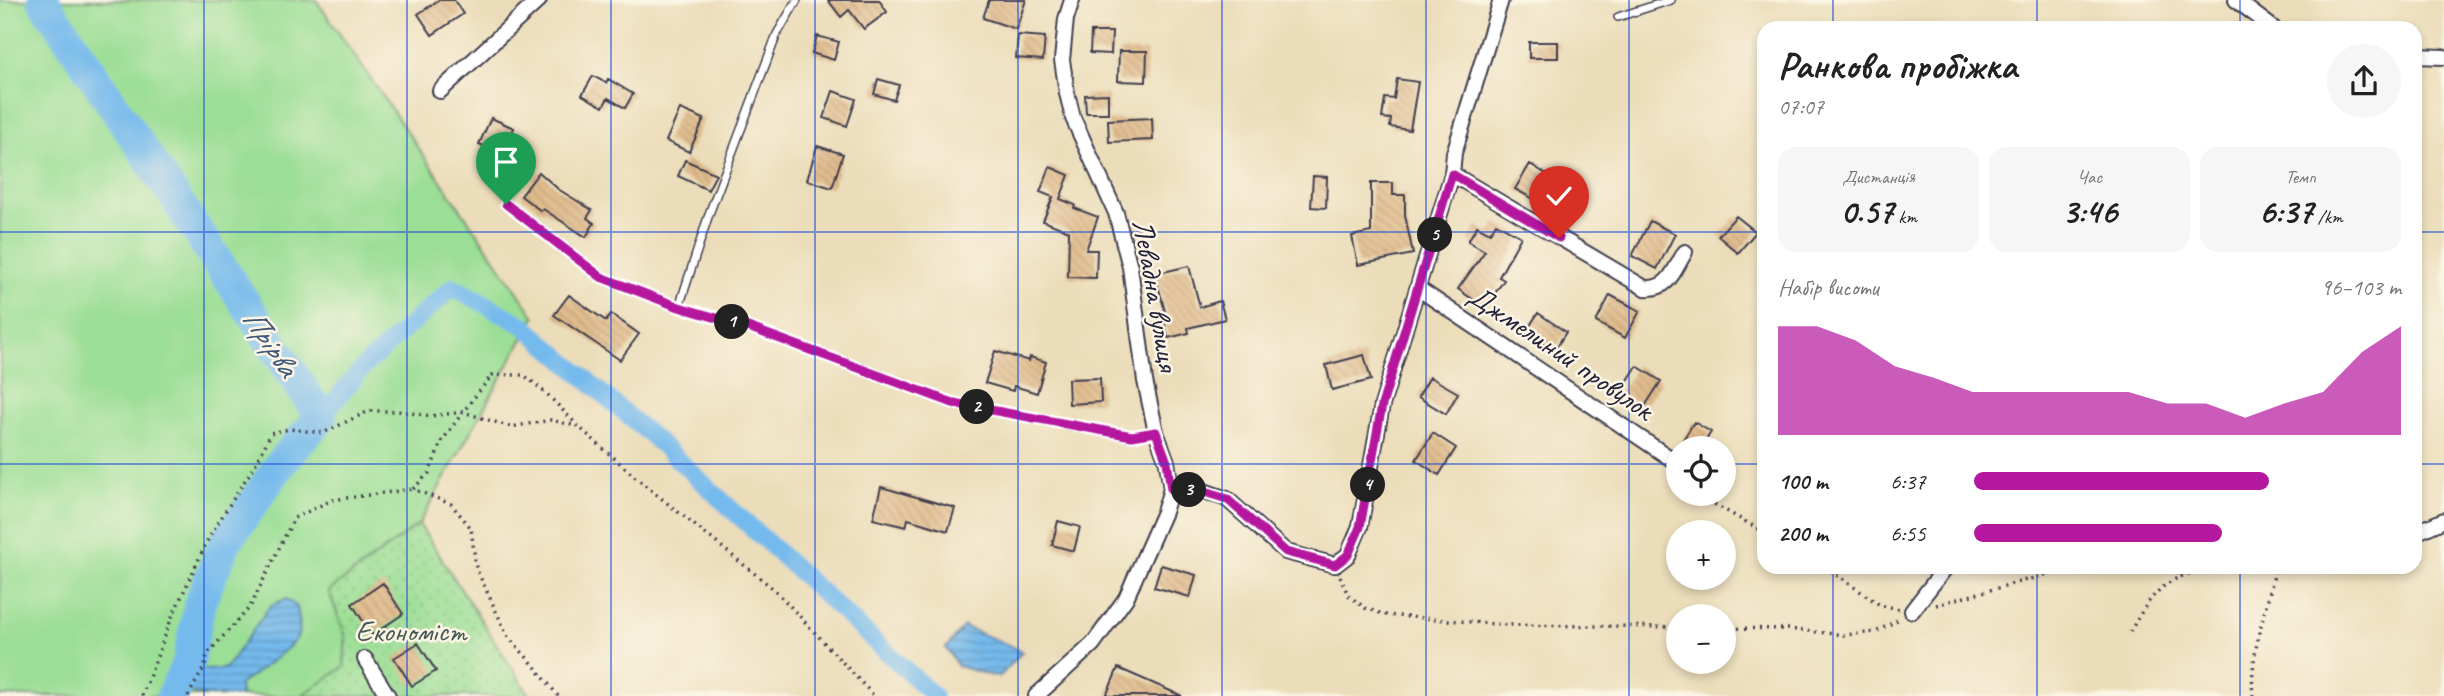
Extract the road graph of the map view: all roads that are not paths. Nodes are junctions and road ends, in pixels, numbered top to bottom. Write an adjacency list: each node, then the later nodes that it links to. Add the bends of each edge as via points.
1 (539, 0): 11 (street)
2 (797, 0): 13 (lane, via 777,34 679,307 601,277)
3 (1072, 0): 17 (street, Левадна вулиця, via 1062,60 1068,93 1073,118 1116,213 1130,267)
4 (1501, 0): 12 (street, via 1454,153)
5 (1671, 0): 7 (lane)
6 (2236, 0): 8 (street)
7 (1618, 17)
8 (2264, 21)
9 (2422, 57): 10 (street)
10 (2444, 57)
11 (440, 91)
12 (1452, 174): 14 (street, via 1644,288 1656,289 1667,282); 15 (street)
13 (506, 204)
14 (1685, 252)
15 (1419, 289): 18 (street, Джмелиний провулок); 19 (street, via 1382,405 1360,527 1348,555 1335,565 1286,552 1227,499)
16 (822, 354): 17 (lane, via 953,403 1132,436)
17 (1156, 432): 19 (street, Левадна вулиця)
18 (1666, 455)
19 (1171, 489): 26 (street, via 1126,598 1093,645)
20 (2444, 520): 21 (street)
21 (2422, 530)
22 (1940, 574): 23 (street)
23 (1912, 611)
24 (365, 659): 25 (street)
25 (388, 696)
26 (1036, 696)

